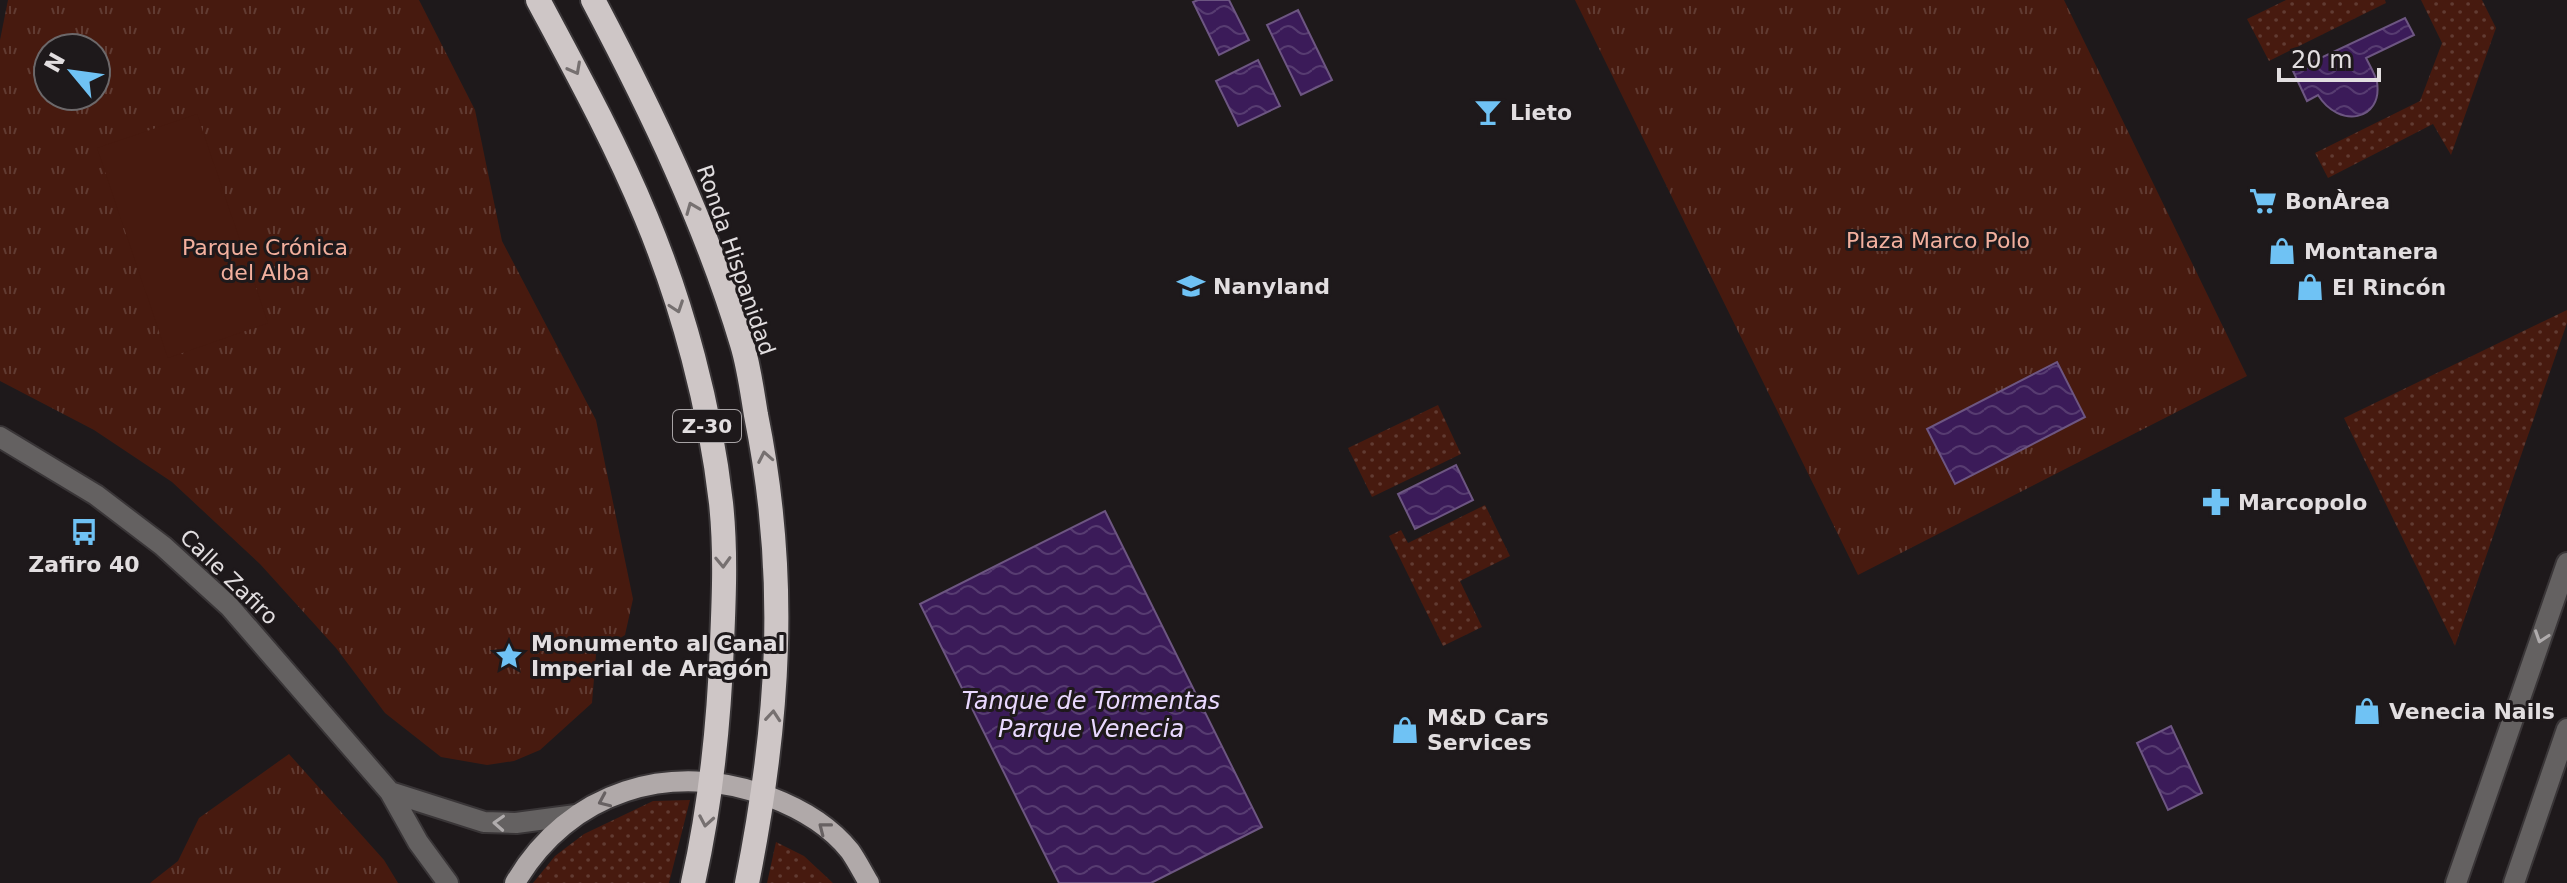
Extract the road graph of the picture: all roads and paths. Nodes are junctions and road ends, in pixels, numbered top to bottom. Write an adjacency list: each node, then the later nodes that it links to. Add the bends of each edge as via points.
1 (538, 0): 6 (highway, Z-30, one-way to 6, via 606,126 647,219 703,404 721,504 724,584)
2 (593, 0): 8 (highway, Ronda Hispanidad / Z-30, one-way to 2, via 773,722 777,579 767,470 742,345 670,151)
3 (0, 437): 7 (street, Calle Zafiro, via 96,495 196,574 255,634)
4 (2567, 563): 15 (street, one-way to 15)
5 (2567, 729): 16 (street)
6 (713, 782): 8 (main road); 9 (main road, one-way to 9, via 657,783 600,801); 12 (highway, Z-30, one-way to 12)
7 (390, 792): 9 (street, one-way to 7, via 484,822); 10 (street, Calle Zafiro)
8 (761, 793): 13 (highway, Ronda Hispanidad / Z-30); 14 (main road, one-way to 8, via 850,851 827,828)
9 (576, 815): 11 (main road, via 542,845)
10 (448, 883)
11 (515, 883)
12 (693, 883)
13 (747, 883)
14 (869, 883)
15 (2456, 883)
16 (2514, 883)

